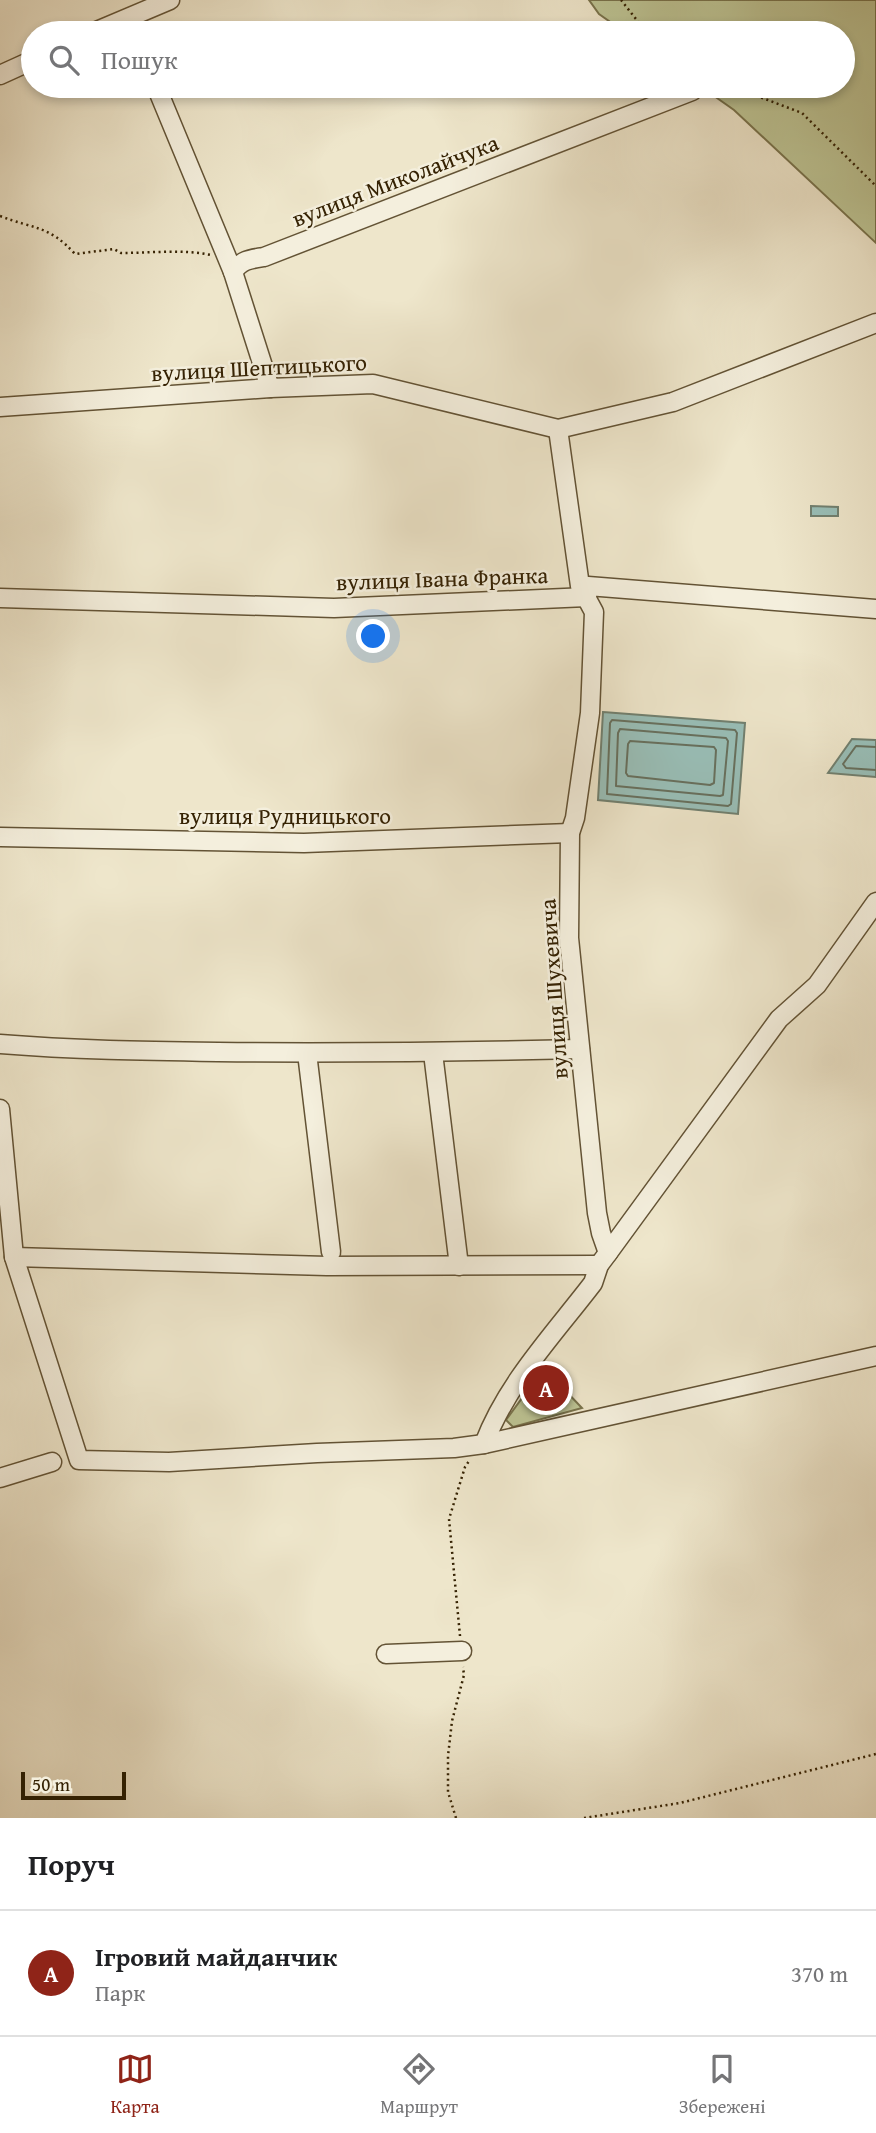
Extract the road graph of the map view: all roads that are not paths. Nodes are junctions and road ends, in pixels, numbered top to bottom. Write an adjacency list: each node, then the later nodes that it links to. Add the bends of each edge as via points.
1 (170, 0): 2 (street)
2 (137, 21)
3 (21, 65): 4 (street)
4 (0, 75)
5 (161, 98): 7 (street)
6 (674, 98): 7 (street, вулиця Миколайчука, via 264,257 247,259)
7 (233, 272): 9 (street)
8 (876, 323): 11 (street, вулиця Шептицького, via 673,402)
9 (270, 388): 10 (street, вулиця Шептицького); 11 (street, вулиця Шептицького, via 373,384)
10 (0, 407)
11 (558, 429): 12 (street, вулиця Шухевича, via 580,586)
12 (587, 597): 13 (street, вулиця Івана Франка, via 334,608); 14 (street, вулиця Івана Франка, via 588,586); 15 (street, вулиця Шухевича, via 594,612 590,713)
13 (0, 598)
14 (876, 609)
15 (570, 833): 16 (street, вулиця Рудницького, via 304,843); 19 (street, вулиця Шухевича, via 569,938)
16 (0, 837)
17 (876, 902): 25 (street, via 817,985 779,1019)
18 (0, 1044): 20 (street, via 66,1050)
19 (580, 1049): 21 (street); 25 (street, вулиця Шухевича)
20 (307, 1053): 21 (street); 23 (street)
21 (433, 1053): 26 (street)
22 (0, 1109): 24 (street)
23 (331, 1252)
24 (14, 1257): 26 (street); 28 (street, via 79,1460 169,1462)
25 (603, 1259): 26 (street); 28 (street, via 593,1283 507,1395)
26 (459, 1266)
27 (876, 1356): 28 (street)
28 (484, 1444)
29 (52, 1462): 30 (street)
30 (0, 1478)
31 (462, 1651): 32 (street)
32 (386, 1654)

